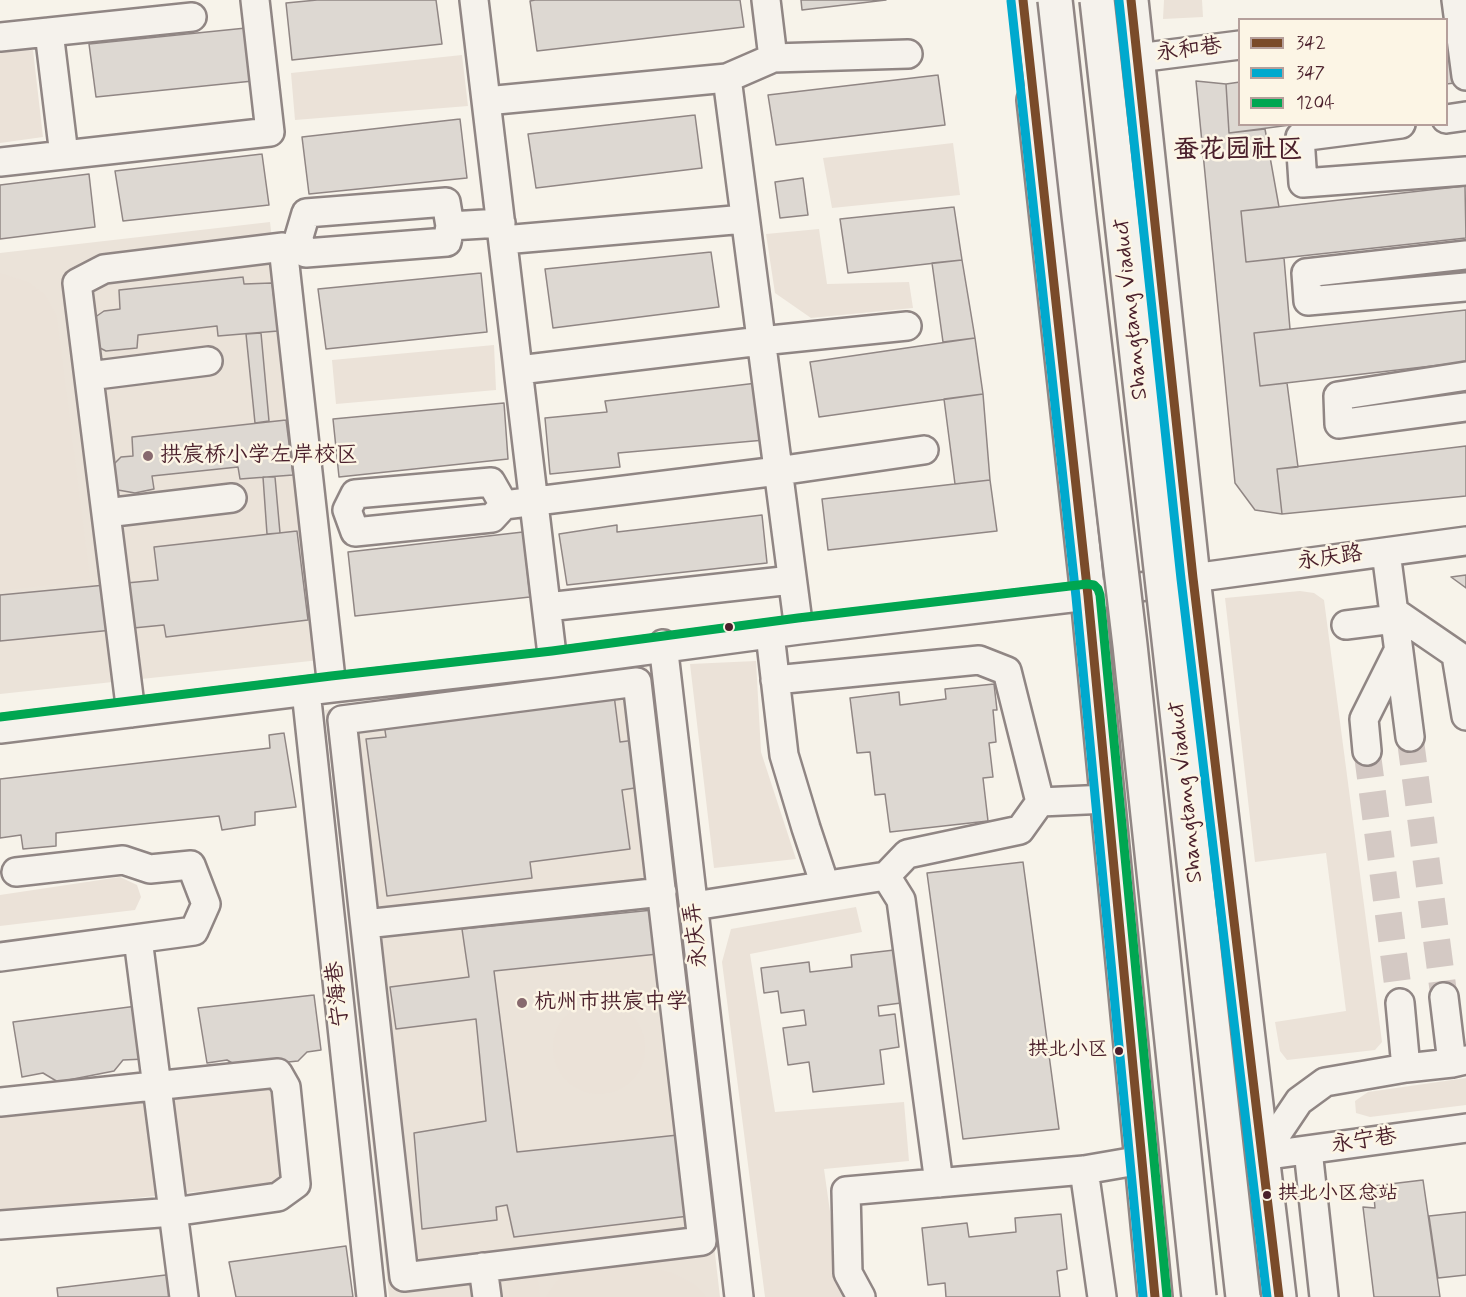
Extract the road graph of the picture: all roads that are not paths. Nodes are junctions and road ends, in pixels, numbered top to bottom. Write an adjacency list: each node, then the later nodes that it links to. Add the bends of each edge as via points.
1 (255, 0): 25 (street, via 270,132)
2 (474, 0): 21 (street)
3 (766, 0): 16 (street)
4 (1023, 0): 51 (main road)
5 (1031, 0): 28 (main road, bridge, via 1044,106)
6 (1055, 0): 28 (main road, Shangtang Viaduct, bridge)
7 (1097, 0): 20 (main road, Shangtang Viaduct, bridge)
8 (1113, 0): 20 (main road, bridge)
9 (1131, 0): 17 (main road)
10 (1456, 13): 18 (street)
11 (192, 18): 12 (street)
12 (49, 32): 13 (street); 25 (street)
13 (0, 37)
14 (1238, 45): 17 (street, 永和巷)
15 (908, 54): 16 (street)
16 (773, 58): 19 (street)
17 (1138, 58): 49 (main road)
18 (1466, 76)
19 (727, 78): 21 (street); 29 (street)
20 (1107, 91): 103 (main road, Shangtang Viaduct, bridge)
21 (486, 101): 31 (street)
22 (1466, 116): 23 (street)
23 (1448, 119)
24 (1385, 126): 27 (street, via 1300,137 1302,183)
25 (64, 154): 26 (street)
26 (0, 162)
27 (1466, 171)
28 (1079, 215): 102 (main road, Shangtang Viaduct, bridge)
29 (745, 219): 31 (street); 35 (street)
30 (450, 226): 30 (street, via 446,202 306,213 298,240 306,253 447,242); 31 (street)
31 (502, 231): 37 (street)
32 (1466, 255): 33 (street, via 1306,273 1308,301)
33 (1466, 287)
34 (907, 326): 35 (street)
35 (761, 340): 37 (street); 42 (street)
36 (208, 361): 38 (street)
37 (519, 370): 44 (street)
38 (89, 376): 46 (street); 62 (street, 宁海巷, via 78,283 104,269 283,247)
39 (1466, 376): 40 (street, via 1338,396 1339,424)
40 (1466, 407)
41 (924, 450): 42 (street)
42 (778, 471): 44 (street); 50 (street)
43 (232, 498): 46 (street)
44 (534, 501): 45 (street); 52 (street)
45 (504, 505): 45 (street, via 492,518 354,532 347,510 354,494 491,482)
46 (106, 513): 63 (street)
47 (1466, 541): 48 (street, 永庆路)
48 (1386, 552): 49 (street, 永庆路); 53 (street)
49 (1193, 578): 51 (street, 永庆路); 88 (main road)
50 (792, 580): 52 (street); 55 (street)
51 (1088, 596): 55 (street); 68 (main road)
52 (547, 607): 60 (street)
53 (1394, 615): 54 (street); 58 (street); 59 (street)
54 (1346, 625)
55 (799, 630): 56 (street)
56 (770, 634): 57 (street); 61 (street)
57 (663, 646): 60 (street); 74 (street, 永庆弄)
58 (1398, 651): 66 (street); 67 (street, via 1364,719)
59 (1461, 658): 64 (street)
60 (554, 663): 62 (street)
61 (775, 680): 69 (street, via 979,660 1007,671); 72 (street, via 784,755)
62 (319, 689): 63 (street); 96 (street, 宁海巷)
63 (131, 713): 65 (street)
64 (1466, 716)
65 (0, 729)
66 (1410, 737)
67 (1367, 751)
68 (1107, 799): 69 (street); 89 (main road)
69 (1040, 802): 71 (street, via 1020,830 907,854)
70 (16, 872): 76 (street, via 123,860 150,869 191,866 206,904 194,931)
71 (886, 876): 72 (street); 91 (street, via 901,900)
72 (825, 885): 74 (street)
73 (662, 891): 75 (street); 75 (street, via 637,682 342,720); 81 (street)
74 (694, 906): 80 (street, 永庆弄)
75 (365, 924): 94 (street, via 404,1277)
76 (138, 939): 77 (street); 84 (street)
77 (0, 957)
78 (1444, 997): 82 (street)
79 (1400, 1002): 83 (street)
80 (709, 1034): 81 (street); 98 (street, 永庆弄)
81 (679, 1035): 94 (street, via 702,1240)
82 (1459, 1062): 83 (street)
83 (1406, 1068): 88 (street, via 1325,1083 1299,1101)
84 (157, 1086): 85 (street); 92 (street); 92 (street, via 278,1073 286,1087 296,1184 278,1197)
85 (0, 1102)
86 (1466, 1128): 87 (street, 永宁巷)
87 (1308, 1150): 88 (street, 永宁巷); 105 (street)
88 (1263, 1156): 104 (main road)
89 (1142, 1160): 90 (street); 101 (main road)
90 (1084, 1170): 91 (street); 100 (street)
91 (939, 1183): 99 (street, via 846,1191 848,1273)
92 (173, 1212): 93 (street); 95 (street)
93 (0, 1226)
94 (483, 1267): 97 (street)
95 (184, 1297)
96 (371, 1297)
97 (487, 1297)
98 (739, 1297)
99 (861, 1297)
100 (1102, 1297)
101 (1155, 1297)
102 (1199, 1297)
103 (1244, 1297)
104 (1279, 1297)
105 (1324, 1297)

